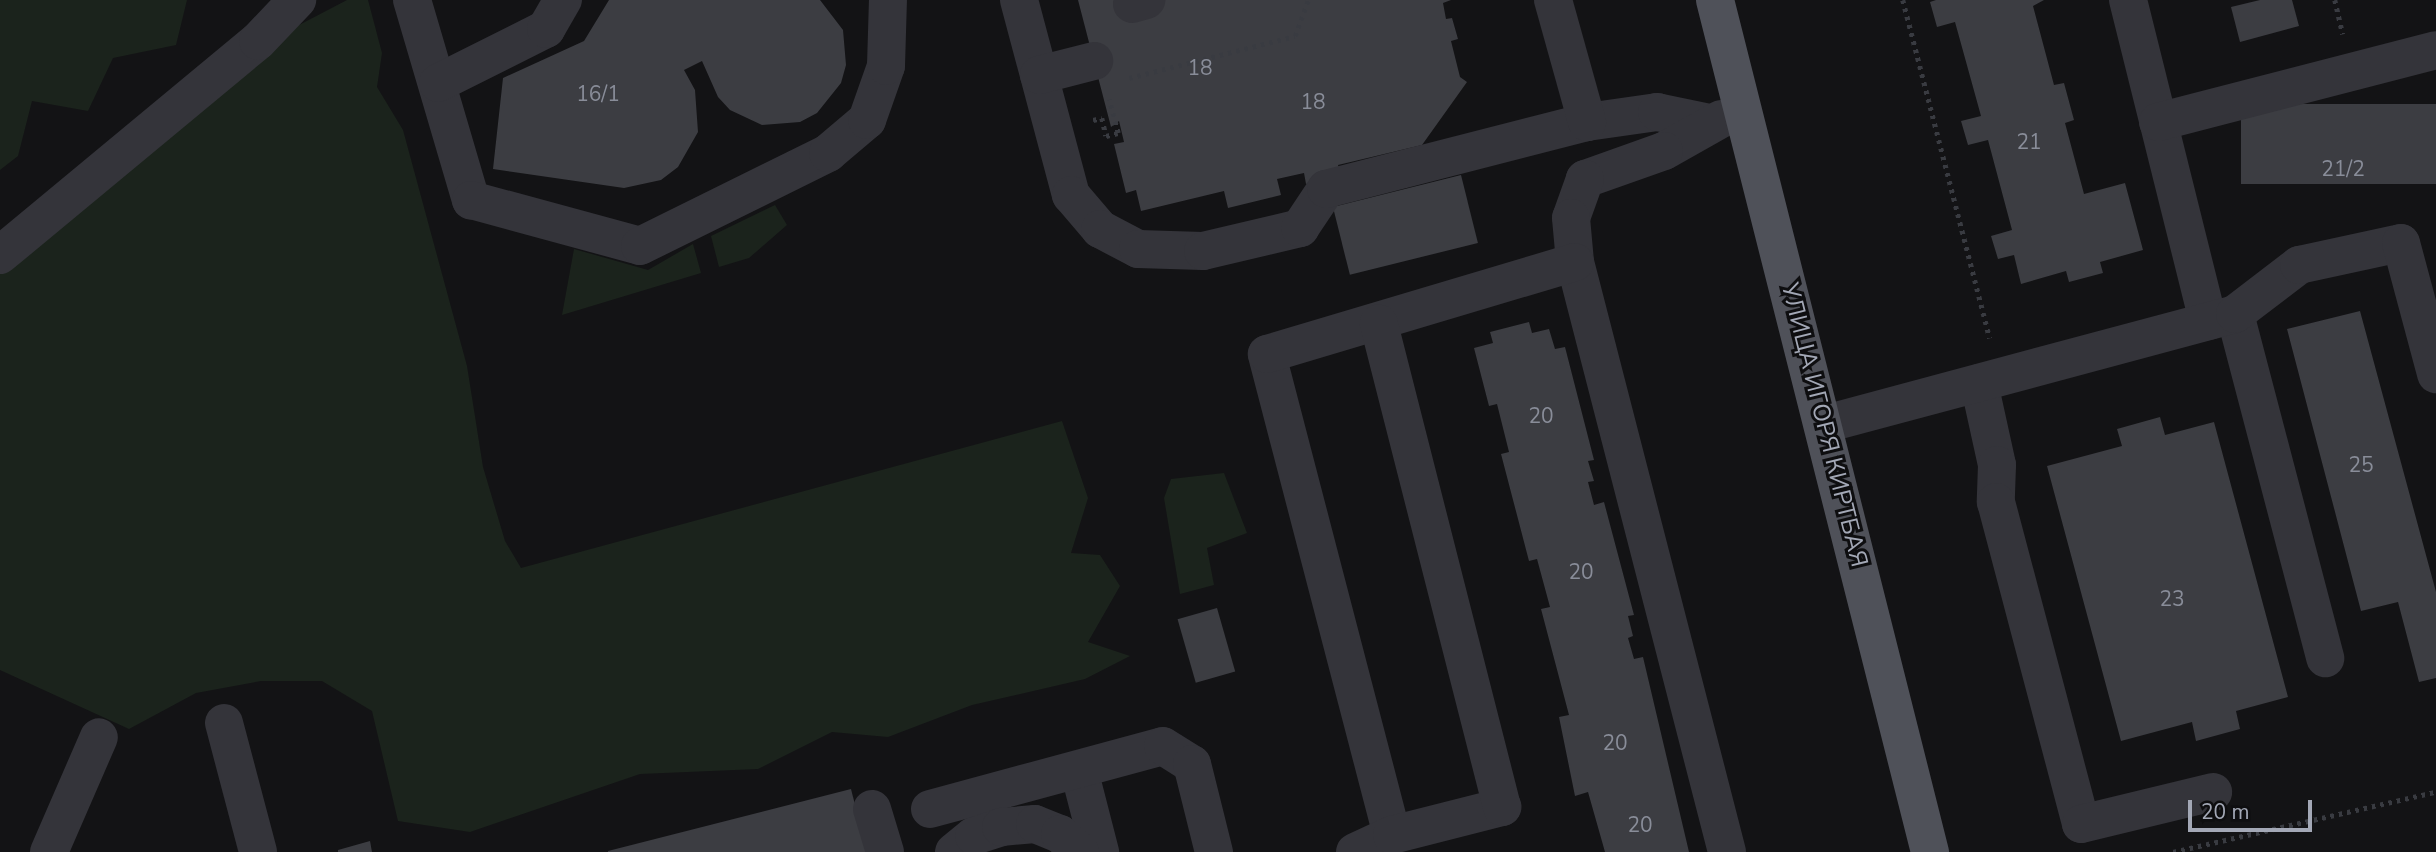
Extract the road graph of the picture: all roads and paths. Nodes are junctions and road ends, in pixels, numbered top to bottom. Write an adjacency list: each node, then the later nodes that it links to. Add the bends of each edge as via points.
1 (298, 0): 19 (lane, via 258,41)
2 (412, 0): 14 (lane)
3 (563, 0): 14 (lane, via 546,29)
4 (888, 0): 14 (lane, via 886,66 867,120 828,153 640,246 471,200)
5 (1019, 0): 12 (lane)
6 (1308, 0): 13 (path, via 1294,36)
7 (1553, 0): 17 (lane)
8 (1714, 0): 16 (main road, УЛИЦА ИГОРЯ КИРТБАЯ)
9 (1903, 0): 24 (path)
10 (2127, 0): 18 (lane)
11 (2436, 50): 18 (lane)
12 (1039, 75): 13 (lane); 17 (lane, via 1071,195 1100,229 1138,249 1203,251 1300,228 1326,189)
13 (1107, 78): 15 (path, via 1118,133 1106,136)
14 (438, 83)
15 (1102, 118)
16 (1726, 118): 17 (lane, via 1657,112); 20 (lane, via 1664,150 1585,179 1571,218); 25 (main road, УЛИЦА ИГОРЯ КИРТБАЯ)
17 (1587, 122)
18 (2158, 122): 21 (lane)
19 (0, 255)
20 (1575, 262): 22 (lane); 43 (lane)
21 (2221, 318): 23 (lane, via 2299,265 2401,243); 24 (lane); 26 (lane)
22 (1379, 323): 34 (lane, via 1502,807); 34 (lane, via 1267,354)
23 (2433, 353)
24 (1990, 380): 25 (lane); 30 (lane, via 1996,502 2081,824)
25 (1825, 425): 44 (main road, УЛИЦА ИГОРЯ КИРТБАЯ)
26 (2325, 658)
27 (224, 723): 36 (lane)
28 (99, 737): 35 (lane)
29 (1079, 770): 33 (lane); 40 (lane); 41 (lane, via 1163,746 1192,764)
30 (2213, 792)
31 (2436, 792): 45 (path)
32 (872, 809): 37 (lane)
33 (930, 809)
34 (1392, 835): 42 (lane)
35 (49, 852)
36 (258, 852)
37 (885, 852)
38 (954, 852): 39 (lane, via 974,836 1001,827 1035,824 1060,834)
39 (1080, 852)
40 (1100, 852)
41 (1214, 852)
42 (1355, 852)
43 (1727, 852)
44 (1930, 852)
45 (2173, 852)

